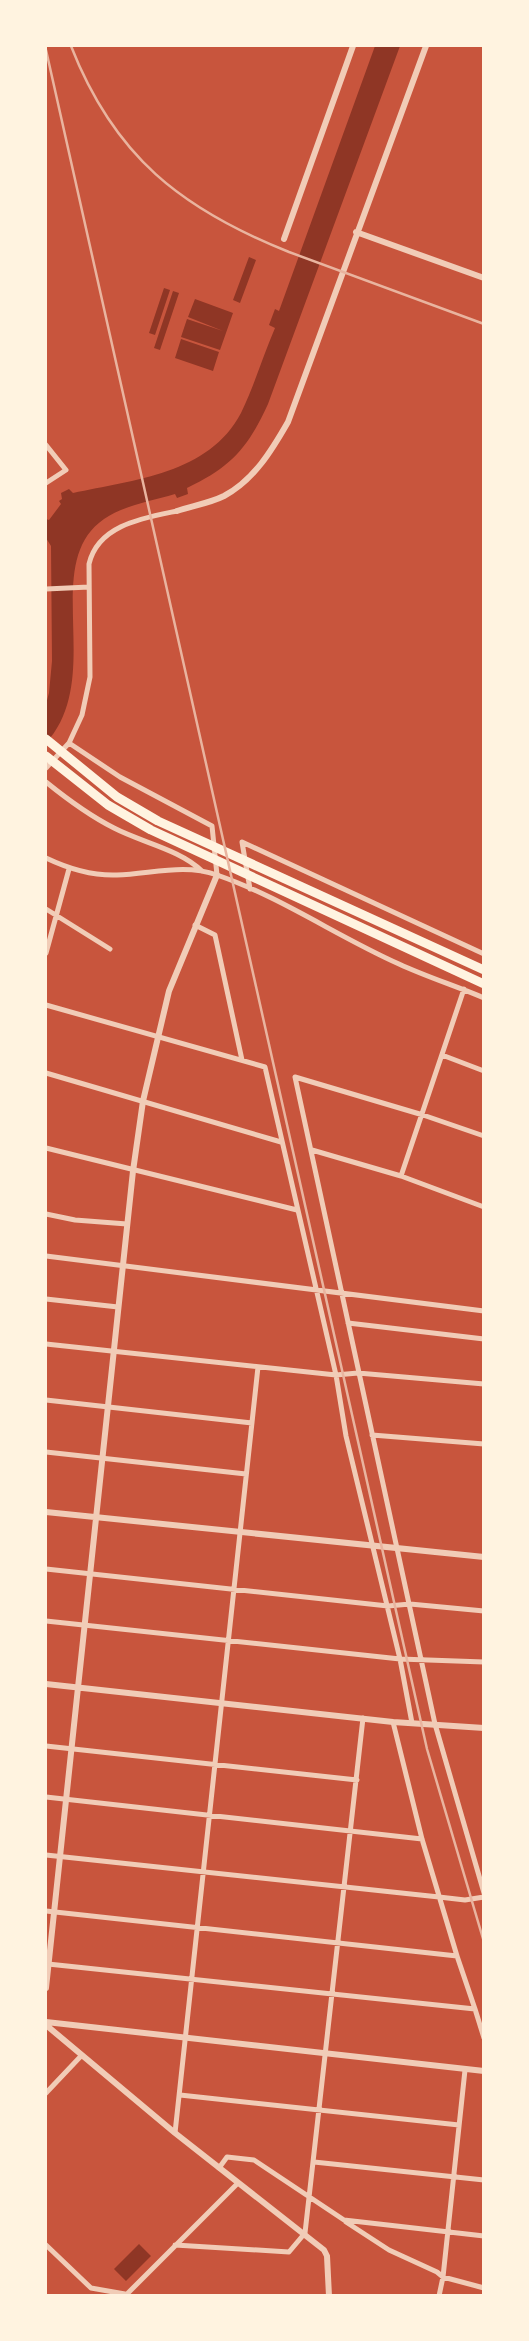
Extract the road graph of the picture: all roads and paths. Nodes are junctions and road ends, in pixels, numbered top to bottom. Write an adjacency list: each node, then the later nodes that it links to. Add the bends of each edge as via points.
1 (353, 46): 4 (street)
2 (426, 46): 3 (street)
3 (356, 232): 5 (street); 8 (street, via 288,422 270,453 248,478 223,496)
4 (284, 239)
5 (484, 278)
6 (46, 445): 7 (street, via 66,470)
7 (46, 483)
8 (177, 511): 9 (street, via 132,521 110,532 92,553)
9 (86, 587): 10 (street); 12 (street, via 89,689)
10 (46, 589)
11 (46, 739): 29 (highway, via 117,796 158,821)
12 (69, 743): 14 (street); 20 (street, via 212,826)
13 (46, 756): 30 (highway, via 108,805 151,830)
14 (46, 768)
15 (46, 782): 19 (street, via 113,828 180,856)
16 (46, 858): 18 (street)
17 (292, 864): 21 (street, via 242,842); 22 (street); 28 (street)
18 (69, 869): 19 (street, via 116,875); 24 (street)
19 (202, 871): 20 (street)
20 (217, 874): 21 (street); 25 (street)
21 (250, 889): 22 (street)
22 (274, 900): 31 (street, via 400,965)
23 (46, 909): 24 (street)
24 (56, 915): 26 (street); 27 (street)
25 (194, 925): 34 (street); 36 (street, via 215,935)
26 (110, 949)
27 (46, 953)
28 (484, 954)
29 (484, 970)
30 (484, 984)
31 (464, 989): 32 (street); 35 (street)
32 (484, 998)
33 (46, 1005): 34 (street)
34 (157, 1037): 36 (street); 39 (street)
35 (442, 1055): 37 (street); 40 (street)
36 (242, 1060): 42 (street, via 265,1067)
37 (484, 1071)
38 (46, 1073): 39 (street)
39 (143, 1101): 42 (street); 45 (street)
40 (423, 1115): 41 (street); 44 (street, via 295,1077); 46 (street)
41 (484, 1136)
42 (281, 1142): 48 (street)
43 (46, 1148): 45 (street)
44 (312, 1150): 46 (street); 54 (street)
45 (133, 1171): 48 (street); 50 (street)
46 (401, 1176): 47 (street)
47 (484, 1207)
48 (297, 1210): 53 (street)
49 (46, 1214): 50 (street)
50 (127, 1224): 52 (street)
51 (46, 1256): 52 (street)
52 (123, 1264): 53 (street); 56 (street)
53 (316, 1289): 54 (street); 64 (street)
54 (342, 1293): 57 (street); 58 (street)
55 (46, 1299): 56 (street)
56 (118, 1307): 61 (street)
57 (484, 1311)
58 (348, 1323): 59 (street); 63 (street)
59 (484, 1339)
60 (46, 1344): 61 (street)
61 (113, 1352): 62 (street); 67 (street)
62 (258, 1367): 64 (street); 68 (street)
63 (358, 1373): 64 (street); 65 (street); 69 (street)
64 (336, 1375): 77 (street)
65 (484, 1384)
66 (46, 1400): 67 (street)
67 (107, 1407): 68 (street); 72 (street)
68 (252, 1423): 73 (street)
69 (372, 1435): 70 (street); 78 (street)
70 (484, 1444)
71 (46, 1452): 72 (street)
72 (102, 1458): 73 (street); 75 (street)
73 (246, 1474): 76 (street)
74 (46, 1512): 75 (street)
75 (96, 1518): 76 (street); 81 (street)
76 (240, 1533): 77 (street); 82 (street)
77 (374, 1548): 78 (street); 84 (street)
78 (397, 1549): 79 (street); 83 (street)
79 (484, 1557)
80 (46, 1569): 81 (street)
81 (90, 1574): 82 (street); 87 (street)
82 (234, 1590): 84 (street); 88 (street)
83 (410, 1604): 84 (street); 85 (street); 90 (street)
84 (387, 1606): 89 (street)
85 (484, 1611)
86 (46, 1621): 87 (street)
87 (84, 1625): 88 (street); 93 (street)
88 (228, 1641): 89 (street); 94 (street)
89 (400, 1659): 90 (street); 97 (street)
90 (420, 1659): 91 (street); 98 (street)
91 (484, 1662)
92 (46, 1684): 93 (street)
93 (78, 1687): 94 (street); 101 (street)
94 (221, 1703): 95 (street); 102 (street)
95 (363, 1718): 96 (street); 103 (street)
96 (393, 1722): 97 (street); 108 (street)
97 (412, 1723): 98 (street)
98 (435, 1724): 99 (street); 113 (street)
99 (484, 1728)
100 (46, 1746): 101 (street)
101 (71, 1748): 102 (street); 105 (street)
102 (215, 1764): 103 (street); 106 (street)
103 (357, 1780): 107 (street)
104 (46, 1797): 105 (street)
105 (66, 1799): 106 (street); 110 (street)
106 (209, 1815): 107 (street); 111 (street)
107 (351, 1830): 108 (street); 112 (street)
108 (422, 1839): 114 (street)
109 (46, 1855): 110 (street)
110 (60, 1856): 111 (street); 115 (street)
111 (203, 1873): 112 (street); 116 (street)
112 (345, 1888): 114 (street); 117 (street)
113 (484, 1895): 114 (street, via 465,1900)
114 (439, 1898): 118 (street)
115 (50, 1912): 116 (street); 119 (street)
116 (197, 1928): 117 (street); 120 (street)
117 (337, 1944): 118 (street); 122 (street)
118 (457, 1956): 123 (street)
119 (48, 1964): 120 (street); 121 (street)
120 (191, 1979): 122 (street); 126 (street)
121 (46, 1988)
122 (332, 1994): 123 (street); 127 (street)
123 (475, 2009): 125 (street)
124 (46, 2024): 126 (street); 128 (street)
125 (484, 2038)
126 (185, 2039): 127 (street); 132 (street)
127 (326, 2055): 129 (street); 133 (street)
128 (81, 2056): 131 (street); 135 (street)
129 (464, 2070): 130 (street); 134 (street)
130 (484, 2071)
131 (46, 2093)
132 (180, 2095): 133 (street); 135 (street)
133 (320, 2110): 134 (street); 136 (street)
134 (459, 2124): 138 (street)
135 (175, 2133): 137 (street)
136 (314, 2162): 138 (street); 141 (street)
137 (219, 2168): 140 (street); 141 (street, via 227,2157 254,2160)
138 (453, 2177): 139 (street); 144 (street)
139 (484, 2180)
140 (238, 2183): 143 (street); 147 (street)
141 (310, 2199): 142 (street); 143 (street)
142 (344, 2220): 144 (street); 148 (street, via 389,2250)
143 (305, 2233): 147 (street, via 289,2252); 151 (street, via 327,2256)
144 (447, 2233): 145 (street); 148 (street)
145 (484, 2236)
146 (46, 2245): 150 (street, via 91,2288)
147 (175, 2245): 150 (street)
148 (443, 2277): 149 (street); 152 (street)
149 (484, 2288)
150 (125, 2295)
151 (329, 2295)
152 (439, 2295)

